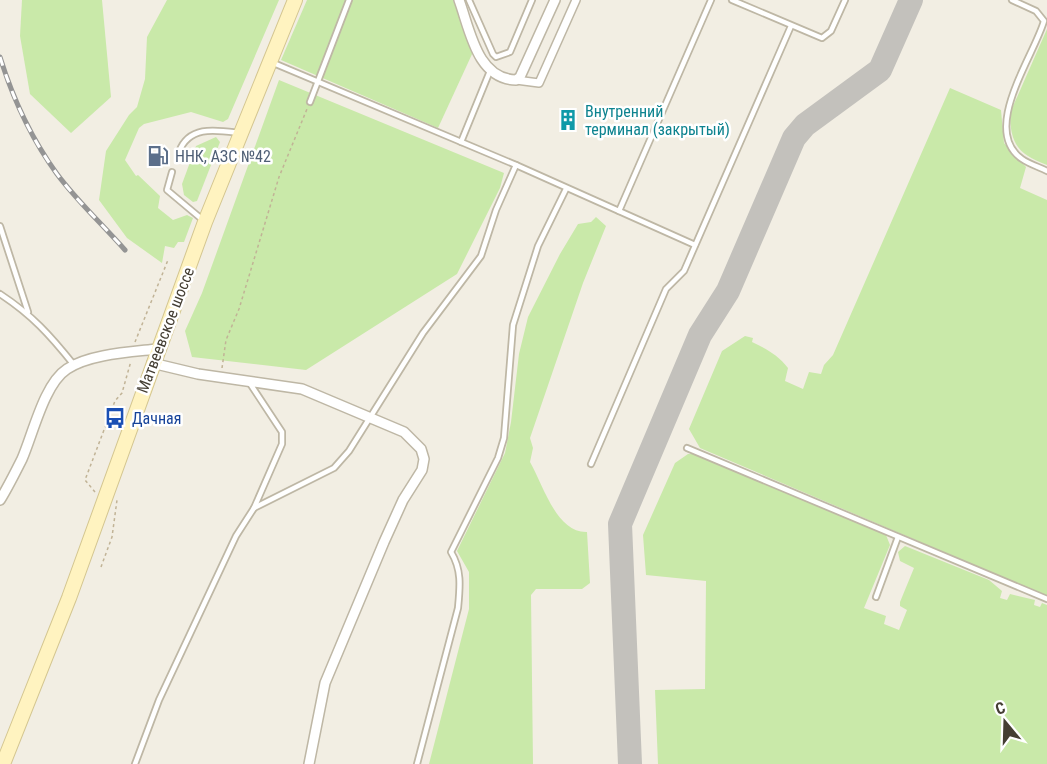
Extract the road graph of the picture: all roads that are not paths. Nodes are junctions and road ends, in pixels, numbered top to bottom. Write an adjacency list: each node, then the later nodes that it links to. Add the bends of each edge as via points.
1 (295, 0): 13 (main road, Матвеевское шоссе)
2 (349, 0): 16 (lane)
3 (459, 0): 14 (street, via 478,55)
4 (469, 0): 5 (lane, via 496,57 510,52)
5 (532, 0)
6 (555, 0): 15 (street)
7 (576, 0): 15 (street, via 539,83)
8 (711, 0): 25 (lane)
9 (732, 0): 12 (lane)
10 (845, 0): 12 (lane, via 826,37)
11 (1012, 0): 22 (lane, via 1036,11 1044,21 1006,112 1006,134 1020,158)
12 (791, 26): 28 (lane)
13 (269, 61): 16 (lane); 18 (main road, Матвеевское шоссе)
14 (490, 71): 15 (street); 19 (lane)
15 (516, 80)
16 (317, 81): 17 (lane); 19 (lane)
17 (310, 102)
18 (239, 133): 20 (lane, via 205,130 184,141); 26 (main road, Матвеевское шоссе)
19 (461, 142): 21 (lane)
20 (179, 153)
21 (516, 165): 24 (lane); 35 (lane, via 481,256 423,333)
22 (1047, 171)
23 (172, 172): 26 (lane, via 167,190)
24 (566, 189): 25 (lane); 46 (lane, via 538,246 513,326 504,438 498,458 451,552 458,564 458,608)
25 (619, 211): 28 (lane)
26 (205, 222): 31 (main road, Матвеевское шоссе)
27 (0, 226): 30 (lane)
28 (696, 245): 37 (lane, via 684,271 666,289)
29 (0, 294): 30 (lane)
30 (28, 312): 33 (lane)
31 (157, 349): 32 (main road, Матвеевское шоссе); 33 (street, via 115,353)
32 (152, 363): 34 (street); 43 (main road, Матвеевское шоссе, via 69,598)
33 (74, 365): 38 (street, via 60,375 50,390 22,459)
34 (249, 382): 35 (street, via 302,389); 39 (lane, via 282,432 282,444)
35 (369, 417): 39 (lane, via 334,468); 45 (street, via 414,439 424,459 423,470 403,500 338,646 325,683)
36 (687, 448): 40 (lane)
37 (591, 464)
38 (0, 500)
39 (254, 508): 44 (lane, via 236,536 159,700)
40 (898, 537): 41 (lane); 42 (lane)
41 (876, 597)
42 (1047, 599)
43 (3, 764)
44 (135, 764)
45 (309, 764)
46 (417, 764)

